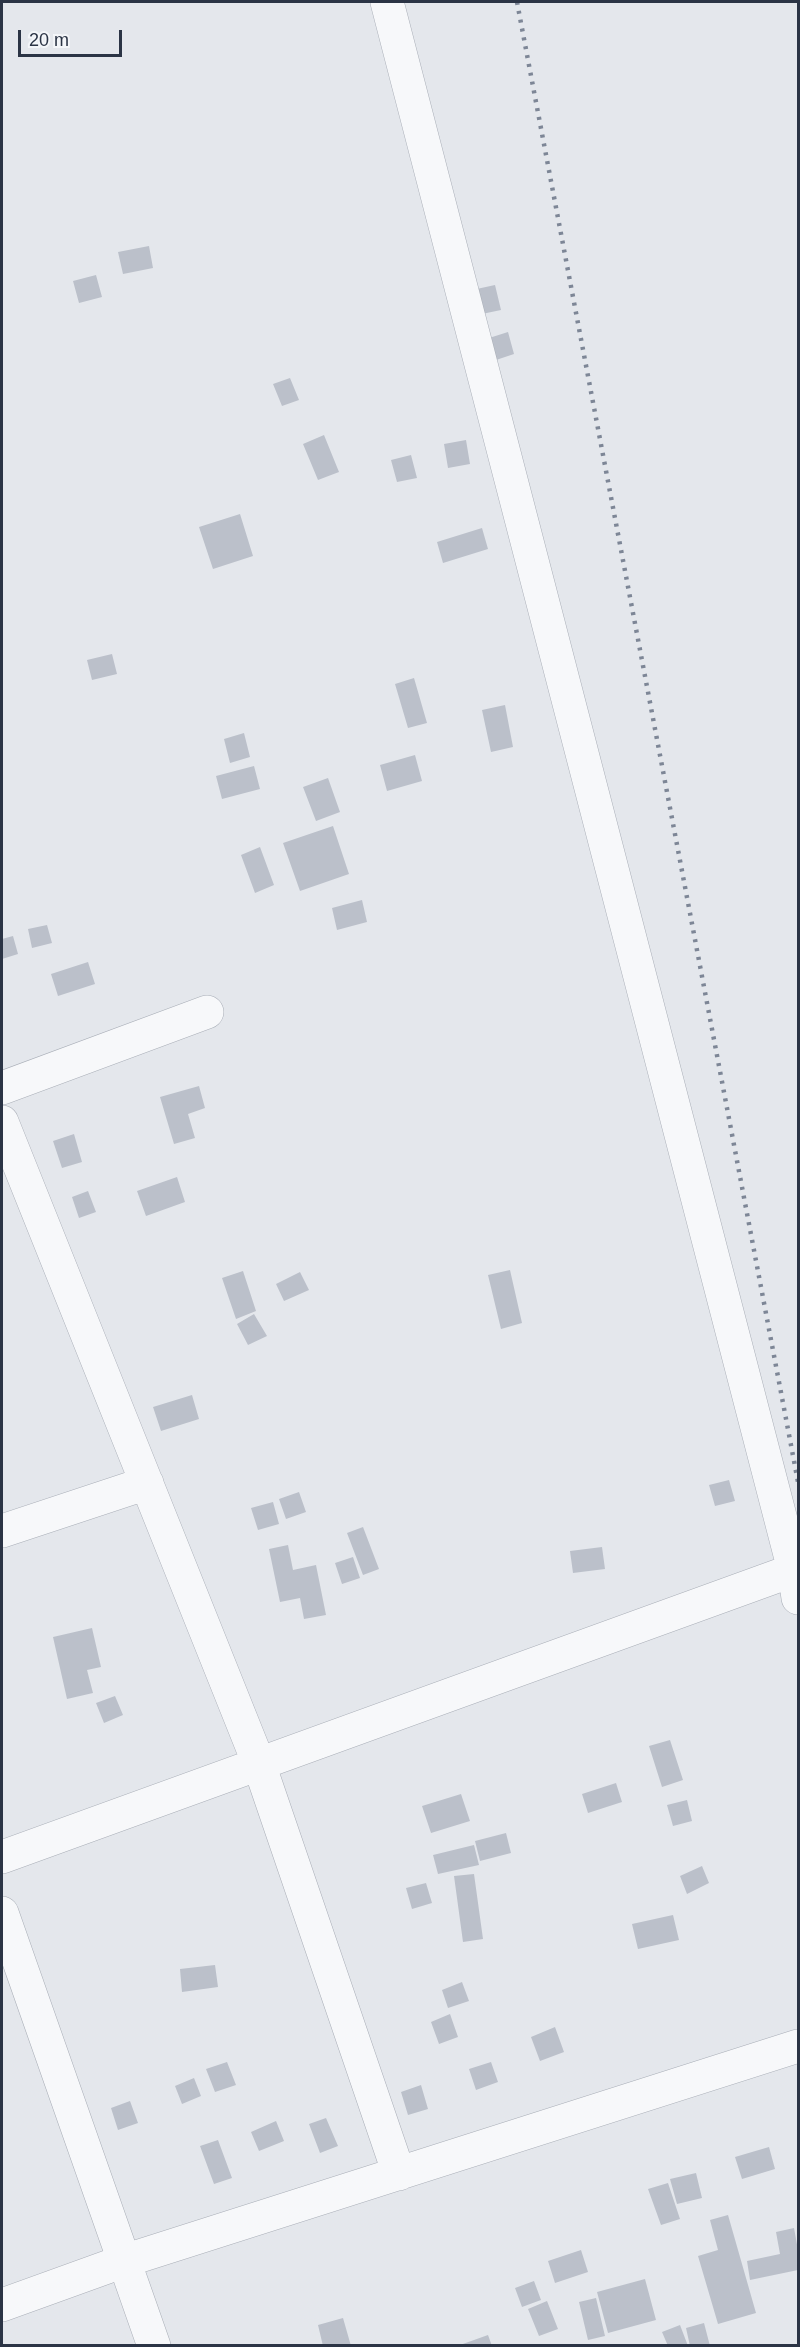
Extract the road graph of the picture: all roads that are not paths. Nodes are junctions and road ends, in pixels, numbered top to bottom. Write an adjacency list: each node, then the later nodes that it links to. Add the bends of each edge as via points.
1 (387, 2): 7 (street)
2 (207, 1012): 3 (street)
3 (2, 1088)
4 (2, 1122): 5 (street)
5 (147, 1483): 6 (street); 8 (street)
6 (2, 1531)
7 (796, 1584): 8 (street)
8 (259, 1764): 9 (street); 12 (street)
9 (2, 1857)
10 (2, 1913): 13 (street)
11 (798, 2046): 12 (street)
12 (399, 2174): 13 (street)
13 (124, 2261): 14 (street); 15 (street)
14 (2, 2305)
15 (154, 2346)

